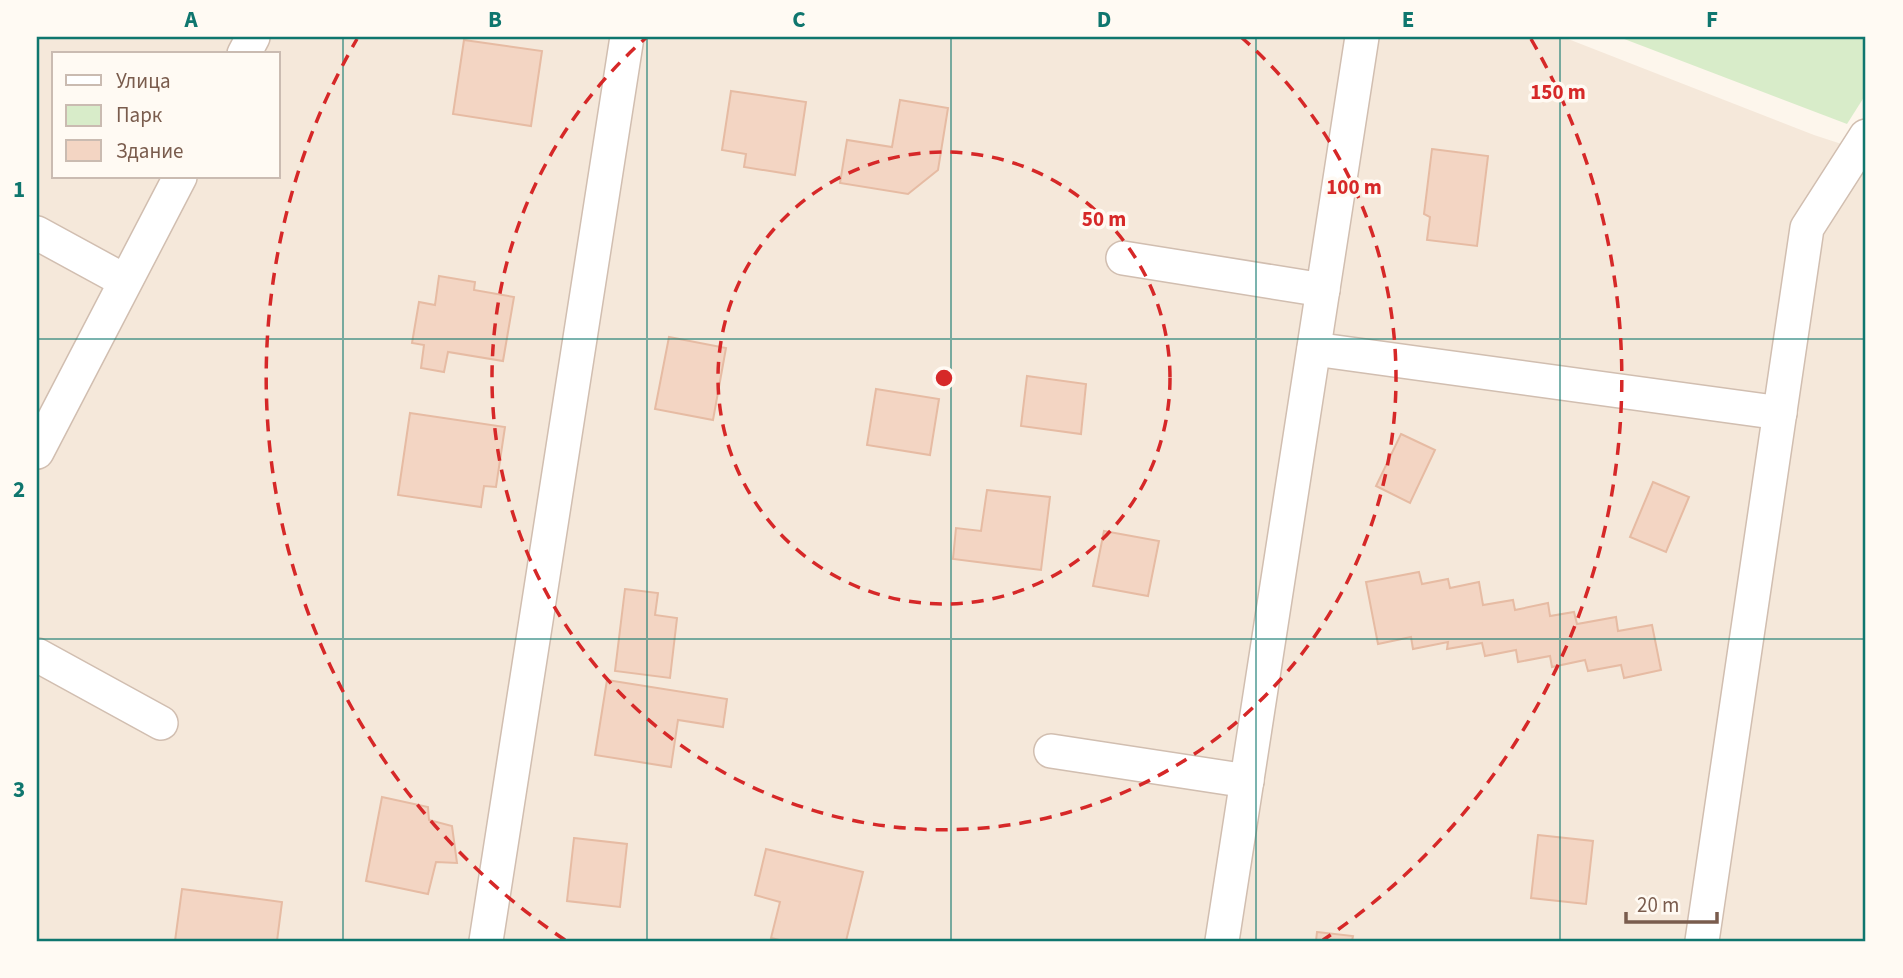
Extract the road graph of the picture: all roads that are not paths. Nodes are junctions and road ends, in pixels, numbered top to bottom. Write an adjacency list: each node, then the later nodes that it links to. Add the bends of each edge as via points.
1 (627, 37): 16 (street)
2 (1362, 37): 8 (street)
3 (1866, 136): 10 (street, via 1807,228)
4 (179, 178): 7 (street)
5 (37, 233): 7 (street)
6 (1123, 258): 8 (street)
7 (125, 281): 11 (street)
8 (1323, 290): 9 (street)
9 (1314, 349): 10 (street); 15 (street)
10 (1780, 413): 18 (street)
11 (37, 452)
12 (37, 655): 13 (street)
13 (160, 723)
14 (1051, 751): 15 (street)
15 (1247, 781): 17 (street)
16 (486, 941)
17 (1222, 941)
18 (1702, 941)

